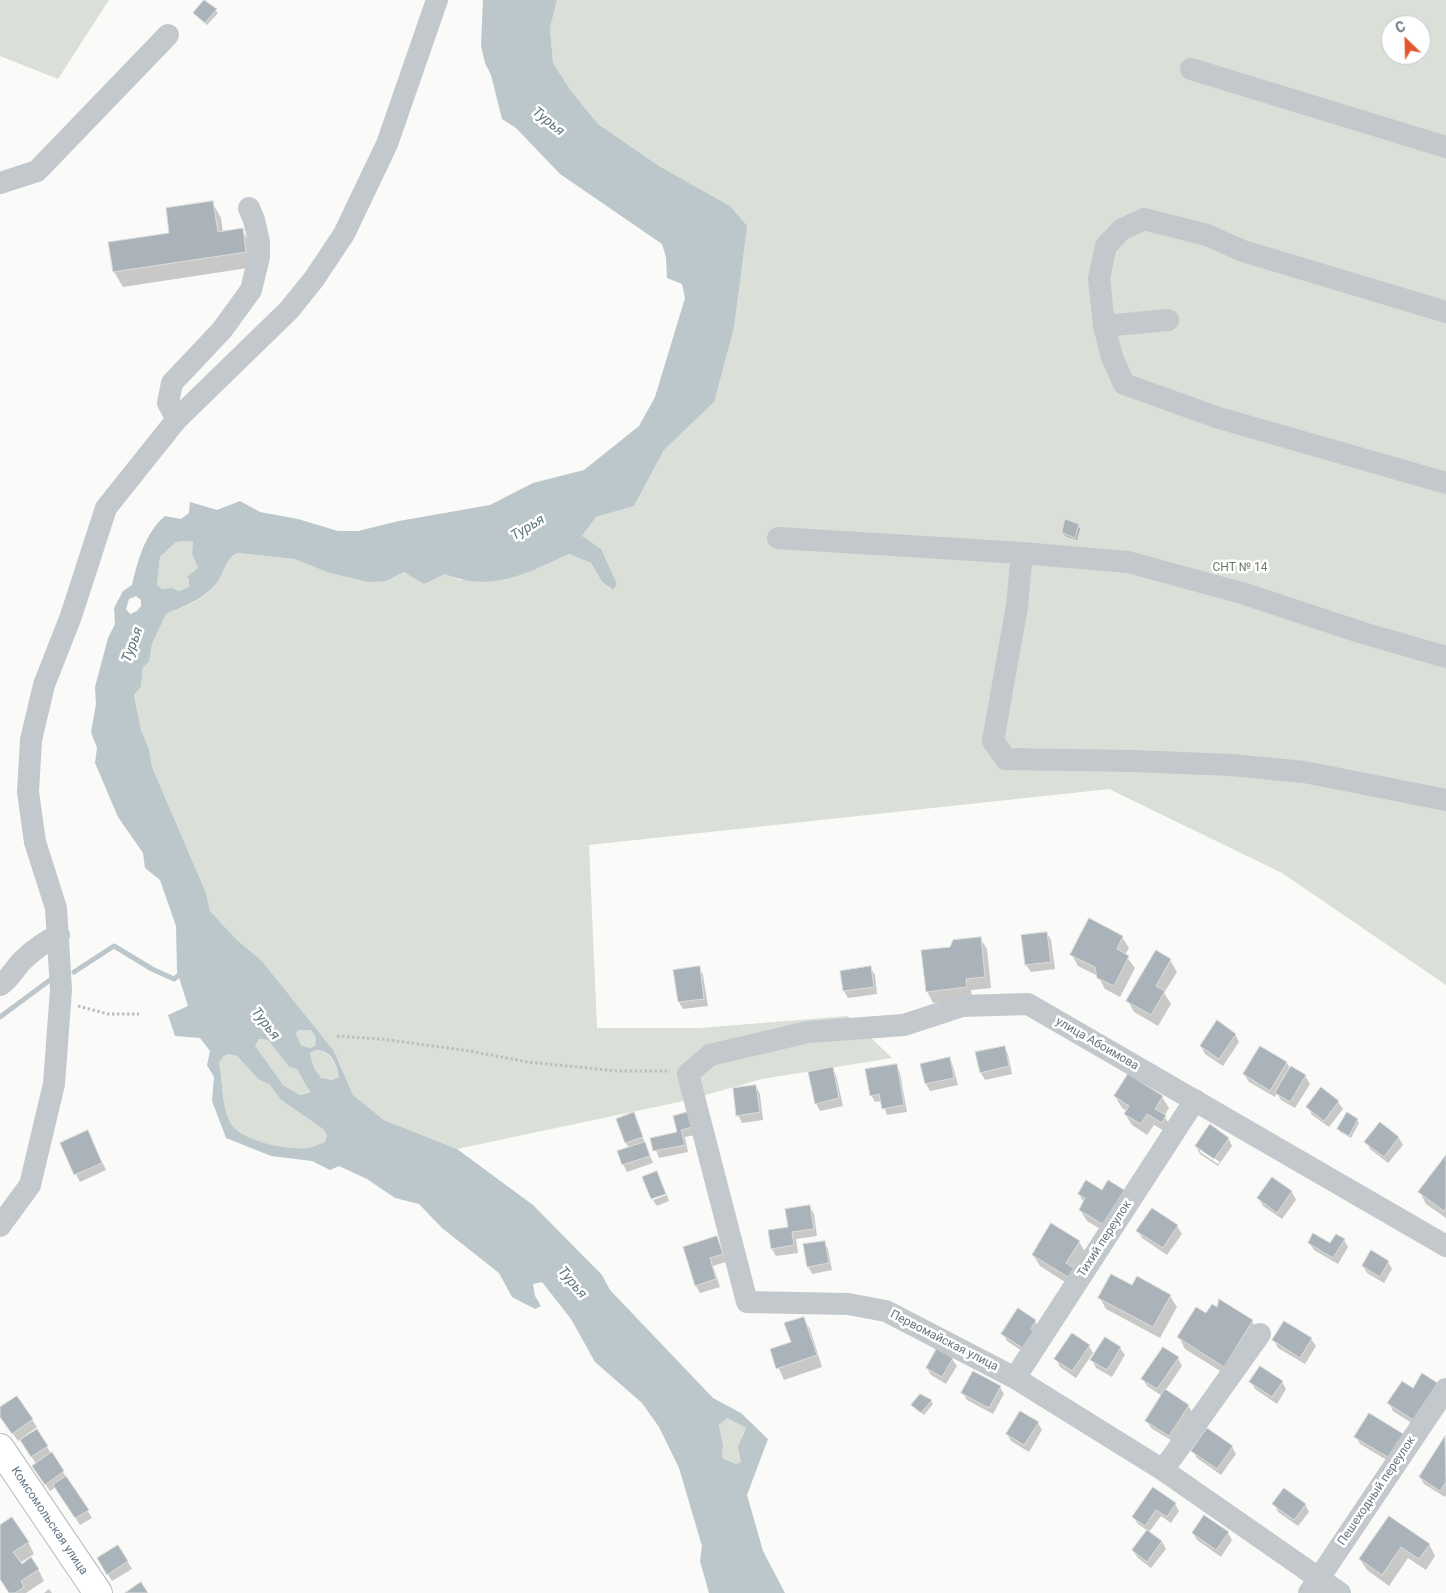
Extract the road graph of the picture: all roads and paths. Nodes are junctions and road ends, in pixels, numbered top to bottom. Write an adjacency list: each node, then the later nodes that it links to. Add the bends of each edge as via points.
1 (436, 0): 10 (street, via 387,144 344,234 314,280 289,310)
2 (168, 35): 5 (street, via 37,172)
3 (1191, 69): 4 (street)
4 (1446, 147)
5 (0, 183)
6 (249, 208): 10 (street, via 259,242 251,290 222,330 172,383 168,404)
7 (1446, 312): 9 (street, via 1243,251 1207,235 1144,219 1121,230 1106,246 1099,278)
8 (1168, 320): 9 (street)
9 (1104, 326): 11 (street, via 1112,357 1124,384 1219,418)
10 (177, 419): 16 (street, via 106,508 71,616 44,685 31,740 28,792 35,842 56,908)
11 (1446, 483)
12 (778, 538): 13 (street)
13 (1022, 553): 14 (street, via 1128,562 1245,594); 15 (street, via 1017,606 993,741 1006,759 1133,761 1304,772)
14 (1446, 657)
15 (1446, 800)
16 (59, 936): 17 (street, via 22,960); 18 (street)
17 (0, 985)
18 (60, 1004): 19 (path, via 108,1014); 23 (street, via 54,1084 30,1185)
19 (139, 1014)
20 (336, 1036): 21 (path, via 464,1050 528,1062)
21 (688, 1074): 22 (street, улица Абоимова, via 710,1055 808,1032 904,1025 962,1006 1028,1004); 26 (street, Первомайская улица, via 747,1302 848,1304 886,1311)
22 (1195, 1100): 24 (street, улица Абоимова); 26 (street, Тихий переулок)
23 (0, 1226)
24 (1446, 1246)
25 (1260, 1334): 29 (street)
26 (1015, 1378): 29 (street, Первомайская улица)
27 (1446, 1389): 30 (street, Пешеходный переулок)
28 (0, 1448): 31 (main road, Комсомольская улица)
29 (1163, 1470): 30 (street, Первомайская улица)
30 (1314, 1586): 32 (street, Первомайская улица)
31 (98, 1593)
32 (1340, 1593)

